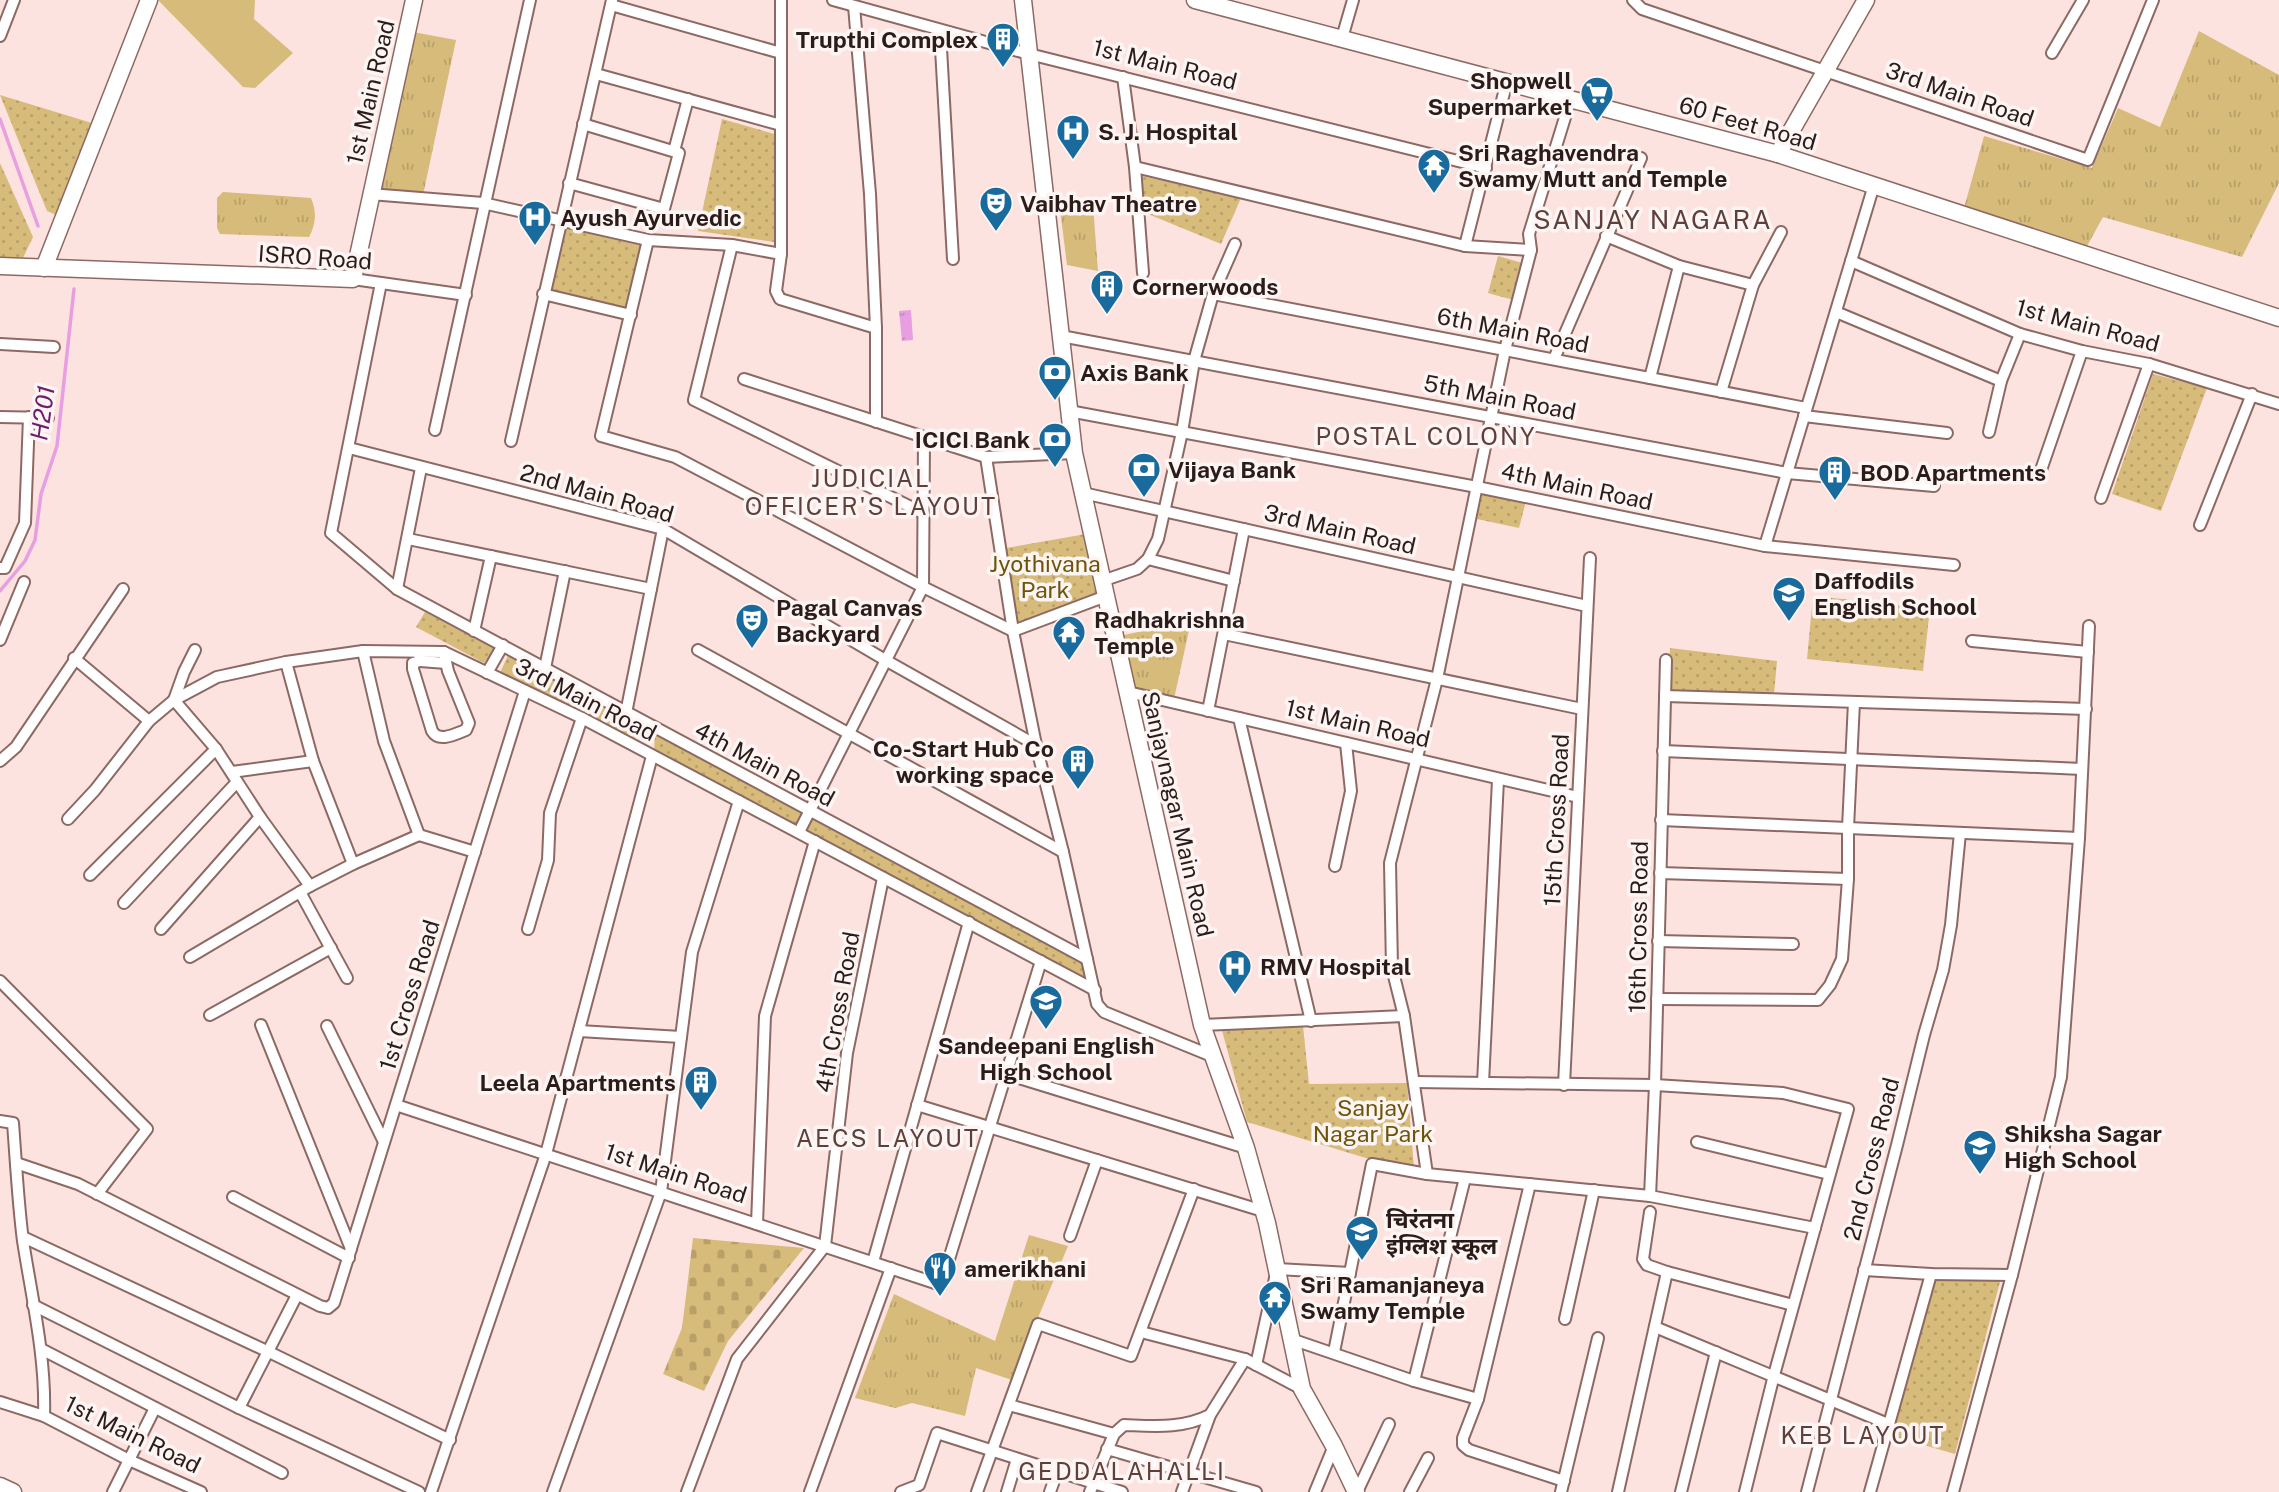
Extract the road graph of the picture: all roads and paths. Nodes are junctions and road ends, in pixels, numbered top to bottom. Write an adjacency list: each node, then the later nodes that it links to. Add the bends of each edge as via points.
1 (14, 0): 16 (street)
2 (149, 0): 52 (street)
3 (414, 0): 37 (street, 1st Main Road)
4 (530, 0): 38 (street)
5 (781, 0): 19 (street)
6 (833, 0): 15 (street, 1st Main Road)
7 (1023, 0): 20 (street, Sanjaynagar Main Road)
8 (1195, 0): 18 (street, 60 Feet Road)
9 (1353, 0): 18 (street)
10 (1633, 0): 22 (street, 3rd Main Road, via 1642,9)
11 (1866, 0): 22 (street)
12 (2083, 0): 21 (street)
13 (2151, 1): 22 (street, 3rd Main Road, via 2088,160)
14 (611, 2): 19 (street); 23 (street)
15 (853, 6): 17 (street, 1st Main Road); 63 (street, via 870,194)
16 (1, 31)
17 (940, 31): 20 (street, 1st Main Road); 48 (street)
18 (1342, 38): 25 (street, 60 Feet Road)
19 (781, 53): 29 (street)
20 (1029, 54): 24 (street, 1st Main Road); 65 (street, Sanjaynagar Main Road)
21 (2052, 54)
22 (1826, 71): 31 (street)
23 (596, 74): 27 (street); 28 (street)
24 (1123, 77): 33 (street); 34 (street, 1st Main Road)
25 (1507, 81): 26 (street, 60 Feet Road); 34 (street)
26 (1571, 98): 31 (street, 60 Feet Road); 46 (street, via 1529,234)
27 (688, 99): 29 (street); 30 (street)
28 (583, 124): 30 (street); 35 (street)
29 (781, 125): 47 (street)
30 (674, 151): 35 (street, via 679,153 664,209)
31 (1778, 154): 36 (street, 60 Feet Road)
32 (1641, 159): 41 (street)
33 (1135, 167): 45 (street); 53 (street)
34 (1486, 168): 45 (street)
35 (569, 183): 39 (street)
36 (1874, 184): 49 (street); 62 (street, 60 Feet Road)
37 (370, 194): 38 (street, 1st Main Road); 54 (street, 1st Main Road)
38 (483, 203): 39 (street, 1st Main Road); 59 (street)
39 (560, 221): 42 (street, 1st Main Road); 57 (street)
40 (1781, 232): 56 (street)
41 (1606, 236): 51 (street); 70 (street)
42 (648, 240): 44 (street, 1st Main Road); 61 (street)
43 (1235, 244): 58 (street)
44 (732, 246): 47 (street, 1st Main Road); 103 (street, via 694,400)
45 (1465, 246): 46 (street)
46 (1531, 250): 68 (street)
47 (781, 254): 63 (street, via 775,291 780,299)
48 (953, 259)
49 (1851, 261): 60 (street); 64 (street, 1st Main Road)
50 (0, 266): 52 (street, ISRO Road)
51 (1679, 266): 56 (street); 73 (street)
52 (44, 268): 54 (street, ISRO Road)
53 (1143, 273)
54 (353, 279): 55 (street, ISRO Road)
55 (381, 283): 59 (street); 92 (street, ISRO Road)
56 (1753, 285): 76 (street)
57 (544, 294): 61 (street); 91 (street)
58 (1213, 294): 68 (street, 6th Main Road); 71 (street)
59 (466, 295): 86 (street)
60 (1836, 312): 75 (street); 80 (street)
61 (631, 315): 119 (street, via 601,436 675,457)
62 (2279, 318)
63 (876, 328): 85 (street)
64 (2020, 334): 69 (street, 1st Main Road); 75 (street)
65 (1061, 336): 71 (street, 5th Main Road); 79 (street, Sanjaynagar Main Road)
66 (0, 344): 67 (street)
67 (54, 347)
68 (1505, 350): 70 (street, 6th Main Road); 83 (street)
69 (2082, 351): 72 (street, 1st Main Road); 96 (street)
70 (1554, 359): 73 (street, 6th Main Road)
71 (1194, 361): 83 (street, 5th Main Road); 87 (street)
72 (2149, 364): 77 (street, 1st Main Road); 101 (street)
73 (1650, 378): 76 (street, 6th Main Road)
74 (744, 379): 85 (street)
75 (2001, 381): 88 (street)
76 (1721, 391): 80 (street, 6th Main Road)
77 (2252, 394): 78 (street, 1st Main Road); 104 (street)
78 (2279, 404)
79 (1069, 411): 87 (street, 4th Main Road); 93 (street, Sanjaynagar Main Road)
80 (1805, 412): 89 (street, 6th Main Road); 97 (street)
81 (0, 417): 82 (street)
82 (29, 417): 84 (street); 114 (street, via 24,523 5,568)
83 (1491, 417): 97 (street, 5th Main Road); 99 (street)
84 (48, 418)
85 (876, 422): 90 (street)
86 (435, 430)
87 (1182, 432): 99 (street, 4th Main Road); 102 (street)
88 (1989, 432)
89 (1947, 433)
90 (924, 438): 94 (street); 103 (street)
91 (511, 441)
92 (348, 449): 95 (street, 2nd Main Road); 105 (street, ISRO Road)
93 (1074, 453): 94 (street); 100 (street, Sanjaynagar Main Road)
94 (986, 457): 127 (street)
95 (421, 468): 106 (street, 2nd Main Road); 108 (street)
96 (2040, 470)
97 (1787, 473): 98 (street, 5th Main Road); 109 (street)
98 (1934, 486)
99 (1477, 487): 109 (street, 4th Main Road); 116 (street)
100 (1083, 493): 102 (street, 3rd Main Road); 123 (street, Sanjaynagar Main Road)
101 (2101, 498)
102 (1163, 511): 107 (street, 3rd Main Road); 112 (street, via 1158,539)
103 (923, 513): 119 (street)
104 (2200, 524)
105 (333, 525): 121 (street, 4th Main Road, via 331,533)
106 (663, 529): 122 (street); 140 (street, 2nd Main Road)
107 (1244, 529): 116 (street, 3rd Main Road); 117 (street)
108 (408, 539): 110 (street); 121 (street)
109 (1765, 546): 113 (street, 4th Main Road)
110 (491, 556): 115 (street); 126 (street)
111 (1590, 558): 124 (street, 15th Cross Road)
112 (1148, 559): 117 (street); 123 (street)
113 (1954, 565)
114 (0, 568)
115 (565, 571): 122 (street); 142 (street)
116 (1458, 577): 124 (street, 3rd Main Road); 144 (street)
117 (1234, 580): 128 (street)
118 (24, 582): 129 (street)
119 (923, 587): 127 (street); 140 (street)
120 (123, 589): 137 (street)
121 (397, 589): 126 (street, 4th Main Road)
122 (651, 589): 153 (street)
123 (1104, 589): 127 (street); 146 (street, Sanjaynagar Main Road)
124 (1587, 606): 150 (street, 15th Cross Road)
125 (2089, 626): 135 (street)
126 (474, 631): 131 (street, 4th Main Road)
127 (1013, 631): 159 (street)
128 (1224, 634): 144 (street); 152 (street)
129 (0, 640)
130 (1972, 641): 135 (street)
131 (503, 645): 142 (street, 4th Main Road); 143 (street)
132 (698, 649): 157 (street)
133 (195, 650): 148 (street)
134 (363, 651): 136 (street, 3rd Main Road); 141 (street, 3rd Main Road); 179 (street, via 384,741)
135 (2088, 652): 151 (street)
136 (419, 656): 138 (street, 3rd Main Road); 138 (street, via 413,669 432,732 441,738 466,730 468,723)
137 (74, 658): 156 (street); 165 (street, via 16,747)
138 (445, 658): 143 (street, 3rd Main Road)
139 (1667, 660): 147 (street, 16th Cross Road)
140 (887, 661): 157 (street); 159 (street, 2nd Main Road)
141 (286, 662): 148 (street, 3rd Main Road, via 217,677); 166 (street)
142 (545, 668): 153 (street, 4th Main Road)
143 (487, 673): 145 (street, 3rd Main Road)
144 (1437, 679): 150 (street); 163 (street)
145 (525, 691): 154 (street, 3rd Main Road); 182 (street, 1st Cross Road)
146 (1128, 692): 152 (street, 1st Main Road); 209 (street, Sanjaynagar Main Road)
147 (1665, 696): 149 (street); 161 (street, 16th Cross Road)
148 (174, 700): 156 (street, 3rd Main Road); 160 (street)
149 (1854, 702): 151 (street); 164 (street)
150 (1582, 709): 170 (street, 15th Cross Road)
151 (2086, 709): 167 (street)
152 (1208, 711): 155 (street, 1st Main Road)
153 (626, 713): 172 (street, 4th Main Road)
154 (582, 718): 162 (street, 3rd Main Road); 194 (street, via 550,813 548,860)
155 (1239, 718): 158 (street, 1st Main Road); 207 (street)
156 (149, 721): 174 (street, 3rd Main Road)
157 (849, 734): 172 (street); 183 (street)
158 (1346, 743): 163 (street, 1st Main Road); 185 (street, via 1351,791)
159 (1036, 745): 183 (street)
160 (216, 750): 168 (street); 187 (street)
161 (1662, 751): 164 (street); 175 (street, 16th Cross Road)
162 (652, 756): 171 (street, 3rd Main Road); 211 (street)
163 (1418, 760): 169 (street, 1st Main Road); 206 (street, via 1390,863 1392,968)
164 (1850, 760): 167 (street); 176 (street)
165 (0, 761)
166 (313, 761): 168 (street); 184 (street)
167 (2082, 769): 180 (street)
168 (234, 777): 173 (street); 191 (street)
169 (1498, 779): 170 (street, 1st Main Road); 216 (street)
170 (1578, 797): 217 (street, 15th Cross Road)
171 (739, 801): 177 (street, 3rd Main Road); 212 (street, via 692,952)
172 (809, 811): 177 (street); 199 (street, 4th Main Road)
173 (260, 817): 190 (street); 193 (street)
174 (68, 819)
175 (1661, 820): 176 (street); 186 (street, 16th Cross Road)
176 (1848, 828): 178 (street); 189 (street)
177 (799, 832): 181 (street, 3rd Main Road)
178 (1960, 833): 180 (street); 250 (street, 2nd Cross Road, via 1943,970)
179 (419, 835): 182 (street); 184 (street)
180 (2079, 838): 254 (street, via 2061,1077)
181 (815, 841): 188 (street, 3rd Main Road); 241 (street, via 765,1016)
182 (475, 852): 219 (street, 1st Cross Road)
183 (1063, 852): 199 (street)
184 (353, 864): 190 (street)
185 (1335, 866)
186 (1660, 873): 189 (street); 195 (street, 16th Cross Road)
187 (90, 875)
188 (883, 878): 192 (street, 3rd Main Road); 245 (street, 4th Cross Road, via 847,1053)
189 (1848, 879): 204 (street, via 1842,959 1818,1000)
190 (305, 889): 197 (street); 198 (street)
191 (124, 903)
192 (969, 922): 200 (street, 3rd Main Road); 220 (street)
193 (161, 929)
194 (527, 929)
195 (1658, 941): 196 (street); 204 (street, 16th Cross Road)
196 (1793, 944)
197 (331, 947): 201 (street); 205 (street)
198 (190, 957)
199 (1087, 959): 203 (street)
200 (1041, 961): 203 (street, 3rd Main Road); 214 (street)
201 (347, 978)
202 (0, 981): 236 (street, via 147,1129)
203 (1095, 989): 213 (street, via 1097,1004 1104,1012)
204 (1657, 999): 218 (street, 16th Cross Road)
205 (210, 1015)
206 (1404, 1016): 207 (street); 215 (street)
207 (1311, 1021): 209 (street)
208 (261, 1025): 246 (street)
209 (1202, 1025): 213 (street, Sanjaynagar Main Road)
210 (327, 1026): 223 (street)
211 (579, 1031): 212 (street); 226 (street)
212 (681, 1037): 235 (street)
213 (1212, 1056): 225 (street, Sanjaynagar Main Road)
214 (1006, 1074): 222 (street); 225 (street)
215 (1414, 1082): 216 (street); 229 (street)
216 (1483, 1083): 217 (street)
217 (1564, 1085): 218 (street)
218 (1655, 1085): 230 (street, via 1783,1093 1848,1109); 237 (street, 16th Cross Road)
219 (396, 1105): 223 (street, 1st Cross Road); 226 (street, 1st Main Road)
220 (917, 1105): 222 (street); 247 (street)
221 (0, 1121): 228 (street, via 13,1123)
222 (990, 1127): 227 (street); 248 (street, 1st Main Road, via 941,1285)
223 (384, 1142): 246 (street, 1st Cross Road)
224 (1697, 1142): 230 (street)
225 (1245, 1148): 239 (street, Sanjaynagar Main Road)
226 (546, 1154): 235 (street, 1st Main Road); 283 (street)
227 (1097, 1160): 233 (street); 243 (street)
228 (16, 1163): 236 (street); 244 (street)
229 (1427, 1174): 231 (street); 252 (street, via 1371,1164)
230 (1829, 1174): 242 (street)
231 (1465, 1178): 232 (street); 270 (street)
232 (1530, 1184): 234 (street); 272 (street)
233 (1194, 1189): 239 (street); 260 (street)
234 (1594, 1190): 237 (street); 258 (street)
235 (661, 1192): 241 (street, 1st Main Road); 302 (street)
236 (97, 1194): 255 (street)
237 (1650, 1196): 242 (street)
238 (233, 1197): 246 (street)
239 (1263, 1211): 249 (street, Sanjaynagar Main Road)
240 (1650, 1212): 251 (street, via 1644,1263)
241 (757, 1224): 245 (street, 1st Main Road)
242 (1815, 1228): 256 (street)
243 (1070, 1236)
244 (23, 1237): 257 (street); 264 (street)
245 (825, 1246): 247 (street, 1st Main Road); 303 (street, via 737,1359)
246 (350, 1253): 255 (street, 1st Cross Road, via 334,1303 328,1308)
247 (873, 1262): 248 (street, 1st Main Road)
248 (891, 1268): 293 (street)
249 (1277, 1269): 252 (street); 262 (street, Sanjaynagar Main Road); 268 (street)
250 (1864, 1270): 253 (street); 273 (street, 2nd Cross Road)
251 (1667, 1272): 256 (street); 259 (street)
252 (1349, 1273): 265 (street)
253 (1931, 1274): 254 (street); 281 (street)
254 (2012, 1275): 321 (street)
255 (297, 1295): 264 (street)
256 (1793, 1305): 269 (street)
257 (33, 1306): 263 (street); 277 (street)
258 (1564, 1319)
259 (1655, 1327): 266 (street); 316 (street)
260 (1141, 1332): 267 (street); 275 (street, via 1131,1356 1038,1324)
261 (1598, 1338): 295 (street)
262 (1292, 1339): 265 (street); 271 (street, Sanjaynagar Main Road)
263 (41, 1349): 276 (street); 279 (street)
264 (269, 1352): 277 (street); 283 (street)
265 (1334, 1352): 270 (street)
266 (1716, 1352): 269 (street); 317 (street)
267 (1245, 1359): 268 (street); 278 (street)
268 (1256, 1365): 271 (street)
269 (1774, 1375): 273 (street); 318 (street)
270 (1415, 1381): 272 (street)
271 (1302, 1389): 284 (street, Sanjaynagar Main Road)
272 (1478, 1399): 295 (street, via 1463,1446)
273 (1830, 1400): 281 (street); 319 (street, 2nd Cross Road)
274 (0, 1402): 279 (street)
275 (1009, 1405): 282 (street); 286 (street)
276 (155, 1408): 289 (street); 291 (street)
277 (239, 1408): 300 (street)
278 (1210, 1415): 282 (street, via 1170,1427 1124,1425); 292 (street)
279 (44, 1416): 289 (street, 1st Main Road)
280 (1389, 1424): 314 (street)
281 (1888, 1424): 320 (street)
282 (1114, 1434): 285 (street)
283 (450, 1440): 301 (street)
284 (1334, 1446): 313 (street); 314 (street, Sanjaynagar Main Road)
285 (1107, 1449): 292 (street); 296 (street)
286 (991, 1450): 288 (street); 306 (street, via 937,1433 919,1485); 307 (street)
287 (1427, 1458): 315 (street)
288 (1017, 1459): 290 (street); 308 (street)
289 (129, 1460): 298 (street); 299 (street, 1st Main Road)
290 (1057, 1472): 296 (street); 309 (street)
291 (282, 1473)
292 (1189, 1473): 311 (street); 312 (street)
293 (815, 1480): 304 (street); 305 (street)
294 (0, 1486): 297 (street)
295 (1562, 1487)
296 (1091, 1488): 310 (street)
297 (13, 1492)
298 (113, 1492)
299 (201, 1492)
300 (419, 1492)
301 (431, 1492)
302 (553, 1492)
303 (687, 1492)
304 (810, 1492)
305 (819, 1492)
306 (901, 1492)
307 (977, 1492)
308 (1007, 1492)
309 (1050, 1492)
310 (1122, 1492)
311 (1182, 1492)
312 (1256, 1492)
313 (1315, 1492)
314 (1356, 1492)
315 (1410, 1492)
316 (1618, 1492)
317 (1681, 1492)
318 (1745, 1492)
319 (1807, 1492)
320 (1870, 1492)
321 (1953, 1492)

